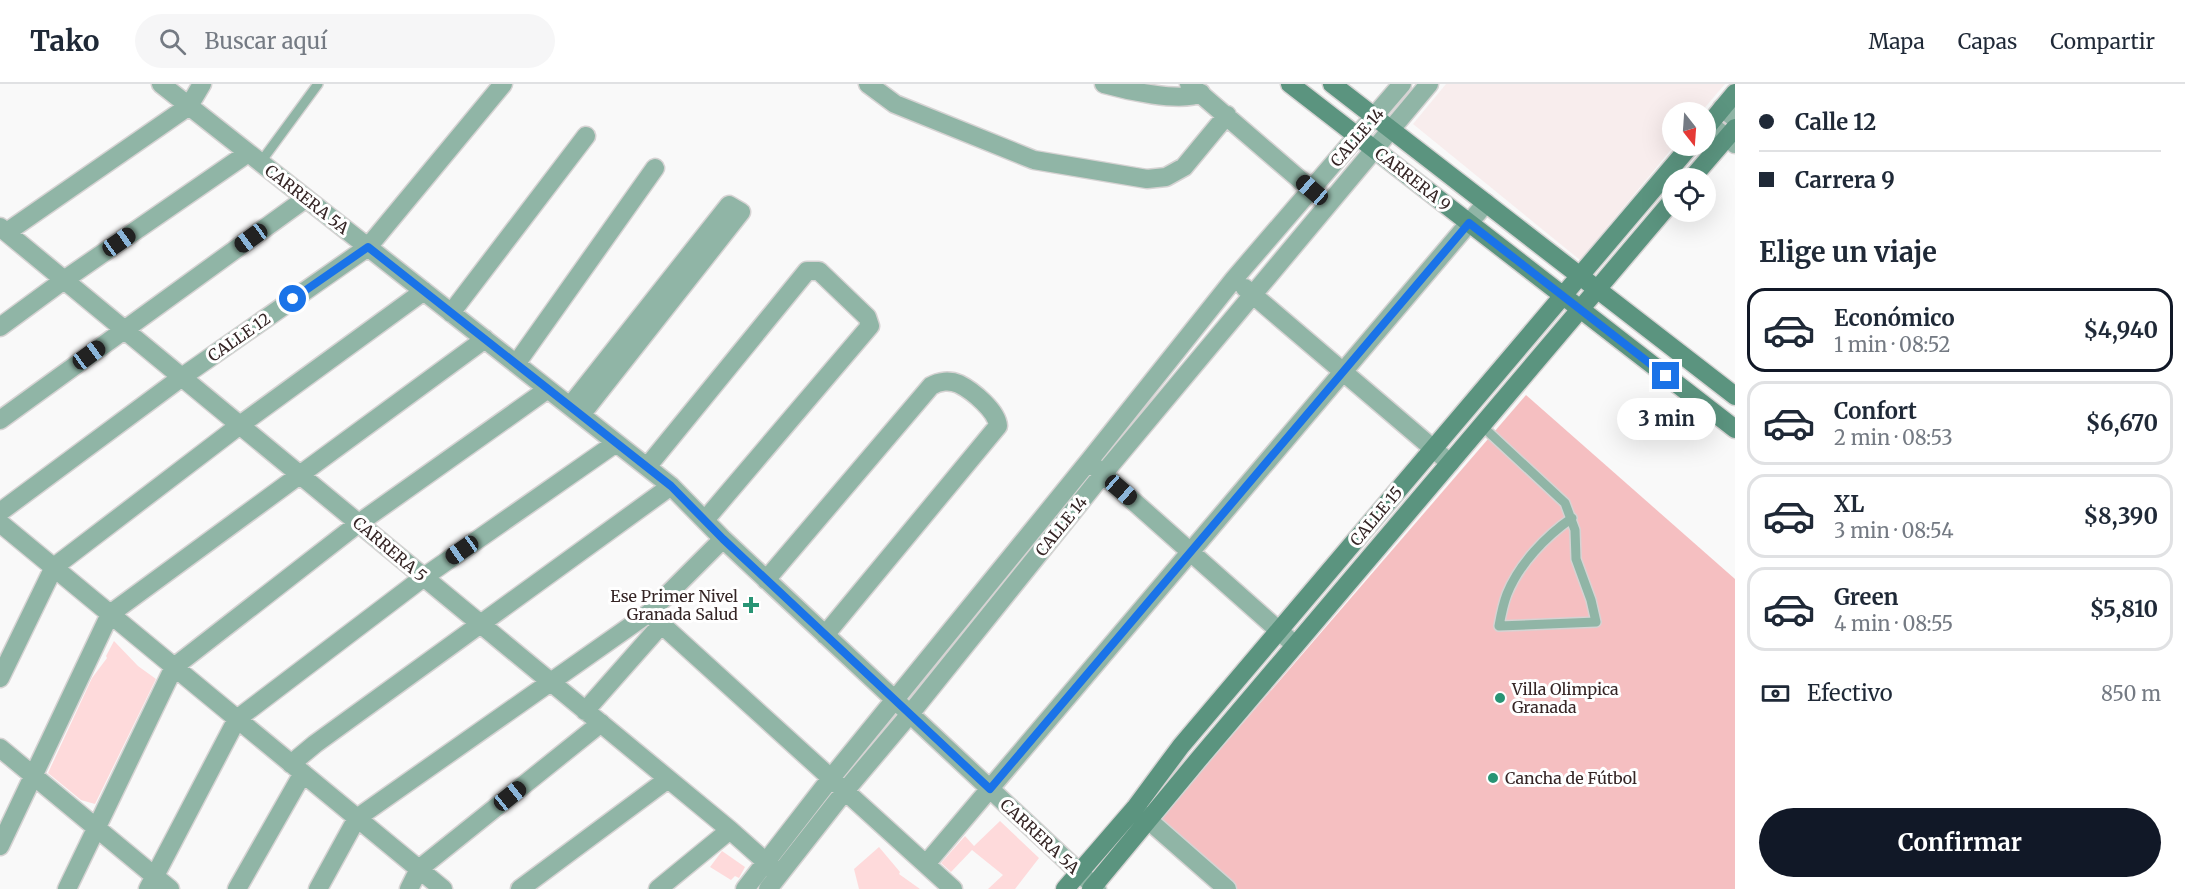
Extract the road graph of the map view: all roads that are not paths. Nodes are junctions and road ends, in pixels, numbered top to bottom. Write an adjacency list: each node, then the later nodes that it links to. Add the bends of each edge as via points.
1 (161, 84): 13 (street, CARRERA 5A)
2 (202, 84): 13 (street)
3 (318, 84): 25 (lane)
4 (503, 84): 34 (street, CALLE 12)
5 (868, 84): 15 (street, via 895,104 1034,160 1147,179 1167,177 1184,167)
6 (1104, 84): 11 (street, via 1178,96 1191,96)
7 (1290, 84): 21 (street, CARRERA 9)
8 (1332, 84): 16 (street, CARRERA 9)
9 (1402, 84): 16 (street, CALLE 14)
10 (1429, 84): 18 (street, CALLE 14)
11 (1195, 89): 15 (street)
12 (1735, 93): 14 (street)
13 (189, 106): 25 (street, CARRERA 5A); 33 (street)
14 (1729, 113): 17 (street)
15 (1227, 115): 28 (street)
16 (1375, 117): 18 (street, CARRERA 9); 21 (street, CALLE 14)
17 (1716, 121)
18 (1391, 130): 23 (street, CALLE 14); 30 (street, CARRERA 9)
19 (1716, 130): 22 (street)
20 (586, 136): 43 (street)
21 (1358, 136): 23 (street, CARRERA 9); 28 (street, CALLE 14)
22 (1732, 137): 27 (street)
23 (1374, 149): 32 (street, CARRERA 9); 40 (street, CALLE 14)
24 (1682, 156): 35 (street, CALLE 15)
25 (254, 158): 29 (street, CARRERA 5A); 36 (street)
26 (655, 168): 47 (street)
27 (1702, 168)
28 (1312, 190): 37 (street, CALLE 14)
29 (305, 199): 34 (street, CARRERA 5A); 45 (street)
30 (1486, 203): 32 (street); 35 (street, CARRERA 9)
31 (1662, 213): 38 (street, CALLE 15)
32 (1469, 223): 41 (street, CARRERA 9); 48 (street)
33 (3, 229): 36 (street, CARRERA 5)
34 (368, 247): 39 (street, CARRERA 5A); 49 (street, CALLE 12)
35 (1580, 276): 38 (street, CARRERA 9); 41 (street, CALLE 15)
36 (64, 279): 44 (street); 45 (street, CARRERA 5)
37 (1234, 279): 40 (street); 59 (street, CALLE 14)
38 (1597, 290): 42 (street, CALLE 15); 51 (street, CARRERA 9)
39 (424, 291): 43 (street, CARRERA 5A); 54 (street)
40 (1254, 295): 48 (street); 62 (street, CALLE 14)
41 (1563, 296): 42 (street, CARRERA 9); 58 (street, CALLE 15)
42 (1581, 310): 55 (street, CALLE 15); 56 (street, CARRERA 9)
43 (451, 313): 46 (street, CARRERA 5A)
44 (0, 327)
45 (124, 329): 49 (street, CARRERA 5); 53 (street)
46 (485, 339): 47 (street, CARRERA 5A); 63 (street)
47 (516, 364): 50 (street, CARRERA 5A)
48 (1343, 372): 58 (street); 71 (street)
49 (182, 377): 54 (street, CARRERA 5); 65 (street, CALLE 12)
50 (548, 389): 52 (street, CARRERA 5A); 69 (street)
51 (1735, 396)
52 (575, 411): 52 (street, via 741,212 729,205); 57 (street, CARRERA 5A)
53 (0, 420)
54 (240, 425): 63 (street, CARRERA 5); 72 (street)
55 (1482, 426): 60 (street, CALLE 15); 66 (lane, via 1561,497)
56 (1735, 429)
57 (616, 443): 61 (street, CARRERA 5A); 73 (street)
58 (1433, 449): 60 (street); 78 (street, CALLE 15)
59 (1089, 461): 62 (street); 84 (street, CALLE 14)
60 (1450, 463): 80 (street, CALLE 15)
61 (647, 467): 64 (street, CARRERA 5A); 67 (street, via 807,271 819,271 867,317 870,326)
62 (1103, 474): 71 (street); 86 (street, CALLE 14)
63 (300, 475): 69 (street, CARRERA 5); 75 (street)
64 (671, 486): 67 (street, CARRERA 5A); 77 (street)
65 (0, 512)
66 (1572, 518): 66 (lane, via 1521,569 1506,595 1498,626 1596,622 1576,559)
67 (705, 520): 70 (street, CARRERA 5A)
68 (0, 523): 72 (street)
69 (358, 523): 73 (street, CARRERA 5); 81 (street)
70 (723, 539): 74 (street, CARRERA 5A); 76 (street)
71 (1191, 552): 78 (street); 94 (street)
72 (54, 567): 75 (street); 82 (street)
73 (424, 577): 77 (street, CARRERA 5); 87 (street)
74 (766, 580): 79 (street, CARRERA 5A); 79 (street, via 931,386 938,382 959,384 985,404 997,418 998,426)
75 (110, 614): 81 (street); 91 (street)
76 (655, 619): 83 (street); 85 (street); 93 (street)
77 (481, 624): 83 (street, CARRERA 5); 90 (street, via 315,744)
78 (1279, 631): 80 (street); 96 (street, CALLE 15, via 1181,746)
79 (825, 635): 84 (street, CARRERA 5A)
80 (1295, 645): 98 (street, CALLE 15)
81 (174, 667): 87 (street); 99 (street)
82 (0, 678)
83 (552, 683): 85 (street, CARRERA 5); 97 (street)
84 (895, 700): 86 (street, CARRERA 5A); 93 (street, CALLE 14)
85 (585, 711): 88 (street, CARRERA 5)
86 (910, 714): 94 (street, CARRERA 5A); 95 (street, CALLE 14)
87 (237, 719): 90 (street); 106 (street)
88 (601, 723): 92 (street, CARRERA 5); 104 (street)
89 (0, 748): 91 (street)
90 (297, 769): 97 (street); 110 (street)
91 (34, 776): 99 (street); 101 (street)
92 (668, 778): 100 (street, CARRERA 5); 114 (street)
93 (831, 778): 95 (street); 103 (street, CALLE 14)
94 (990, 789): 102 (street); 105 (street, CARRERA 5A)
95 (845, 791): 102 (street); 103 (street, CALLE 14)
96 (1135, 808): 98 (street); 105 (street, CALLE 15)
97 (357, 818): 104 (street); 111 (street)
98 (1149, 821): 107 (street, CALLE 15); 120 (street)
99 (97, 828): 106 (street); 108 (street)
100 (730, 830): 103 (street, CARRERA 5); 115 (street)
101 (0, 846)
102 (926, 864): 118 (street)
103 (773, 868): 116 (street, CALLE 14); 117 (street, CALLE 14)
104 (419, 869): 112 (street); 113 (street)
105 (1079, 873): 107 (street, CARRERA 5A); 119 (street, CALLE 15)
106 (151, 882): 109 (street)
107 (1094, 888)
108 (67, 889)
109 (170, 889)
110 (237, 889)
111 (318, 889)
112 (410, 889)
113 (443, 889)
114 (520, 889)
115 (658, 889)
116 (745, 889)
117 (768, 889)
118 (953, 889)
119 (1065, 889)
120 (1227, 889)

